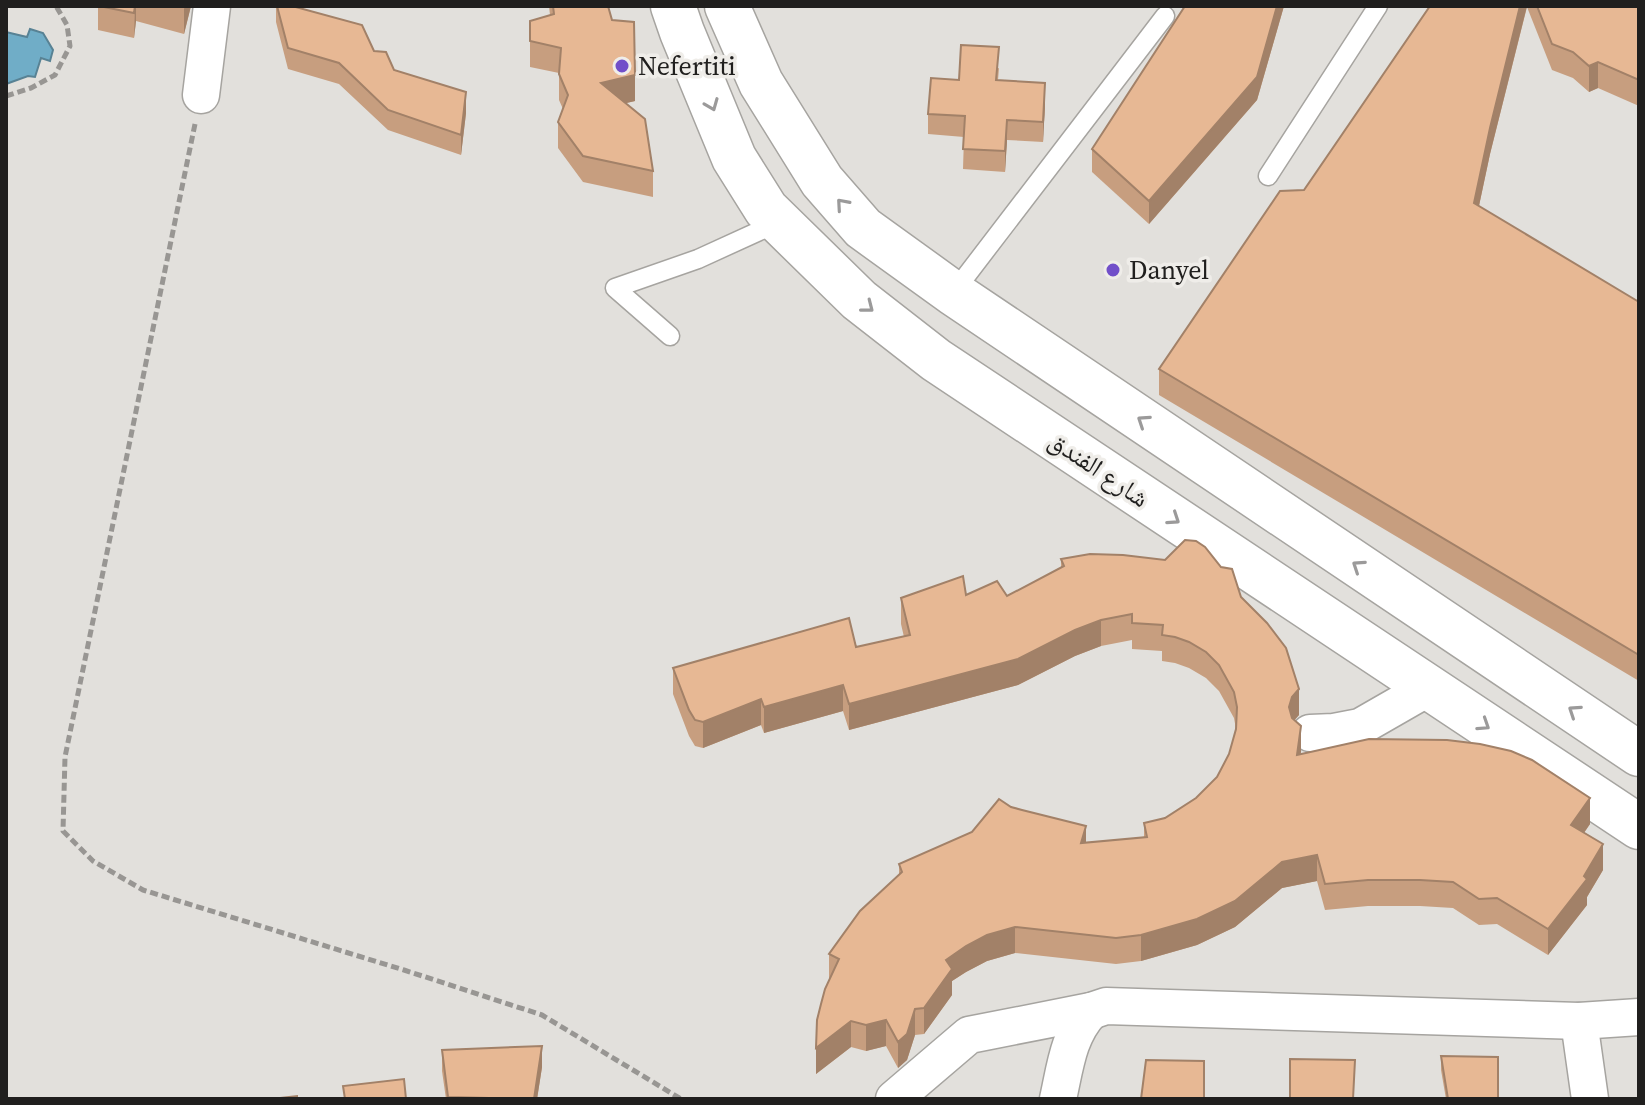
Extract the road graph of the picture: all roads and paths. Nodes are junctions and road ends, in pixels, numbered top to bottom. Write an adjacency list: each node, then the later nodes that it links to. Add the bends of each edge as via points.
1 (56, 6): 8 (path, via 67,25 70,46 55,75)
2 (212, 6): 7 (street)
3 (673, 6): 10 (street, شارع الفندق, one-way to 10, via 734,158)
4 (727, 6): 11 (street, one-way to 4, via 863,228 822,181 761,83)
5 (1378, 6): 9 (lane)
6 (1165, 16): 11 (lane)
7 (201, 95): 20 (path, via 65,757 63,831 93,861 143,890 542,1015)
8 (6, 96)
9 (1268, 176)
10 (779, 222): 12 (lane, via 698,259 615,288); 13 (street, شارع الفندق, one-way to 13, via 859,300 936,360)
11 (953, 293): 15 (street, one-way to 11)
12 (670, 336)
13 (1428, 688): 14 (street, via 1360,727); 16 (street, شارع الفندق, one-way to 16)
14 (1310, 733)
15 (1639, 754)
16 (1639, 827)
17 (1091, 1011): 19 (street, via 1106,1006); 21 (street, via 969,1035); 22 (street, via 1073,1037)
18 (1639, 1017): 19 (street)
19 (1579, 1021): 23 (street)
20 (681, 1099)
21 (894, 1099)
22 (1058, 1099)
23 (1590, 1099)

